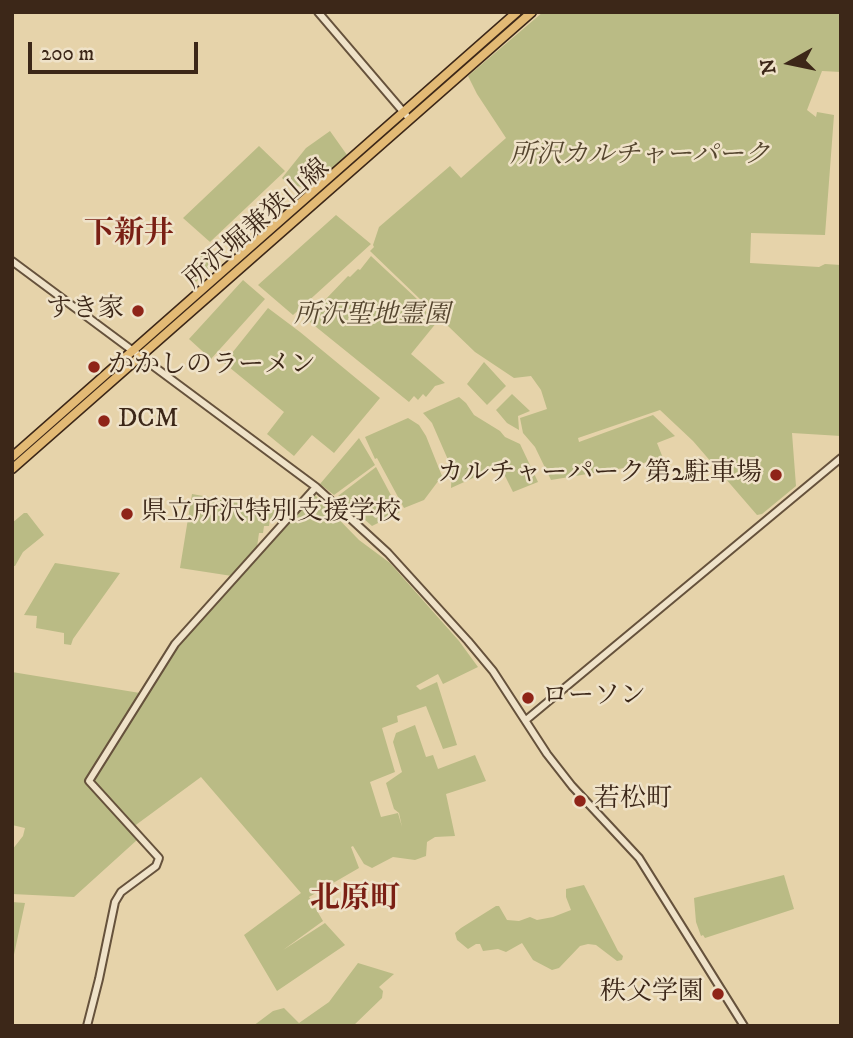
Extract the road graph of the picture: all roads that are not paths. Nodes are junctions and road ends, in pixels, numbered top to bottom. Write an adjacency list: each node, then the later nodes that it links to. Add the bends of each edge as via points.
1 (318, 12): 4 (street)
2 (517, 12): 4 (main road, 所沢堀兼狭山線)
3 (532, 12): 4 (main road, 所沢堀兼狭山線)
4 (406, 116): 6 (main road, 所沢堀兼狭山線)
5 (12, 261): 6 (street)
6 (137, 354): 7 (main road, 所沢堀兼狭山線); 9 (main road, 所沢堀兼狭山線); 10 (street)
7 (12, 457)
8 (841, 458): 11 (street)
9 (12, 469)
10 (316, 487): 11 (street, via 387,553 468,641); 12 (street, via 175,644 89,780 159,858 156,866 121,892 115,902)
11 (526, 720): 13 (street, via 567,780 639,858)
12 (87, 1026)
13 (744, 1026)

